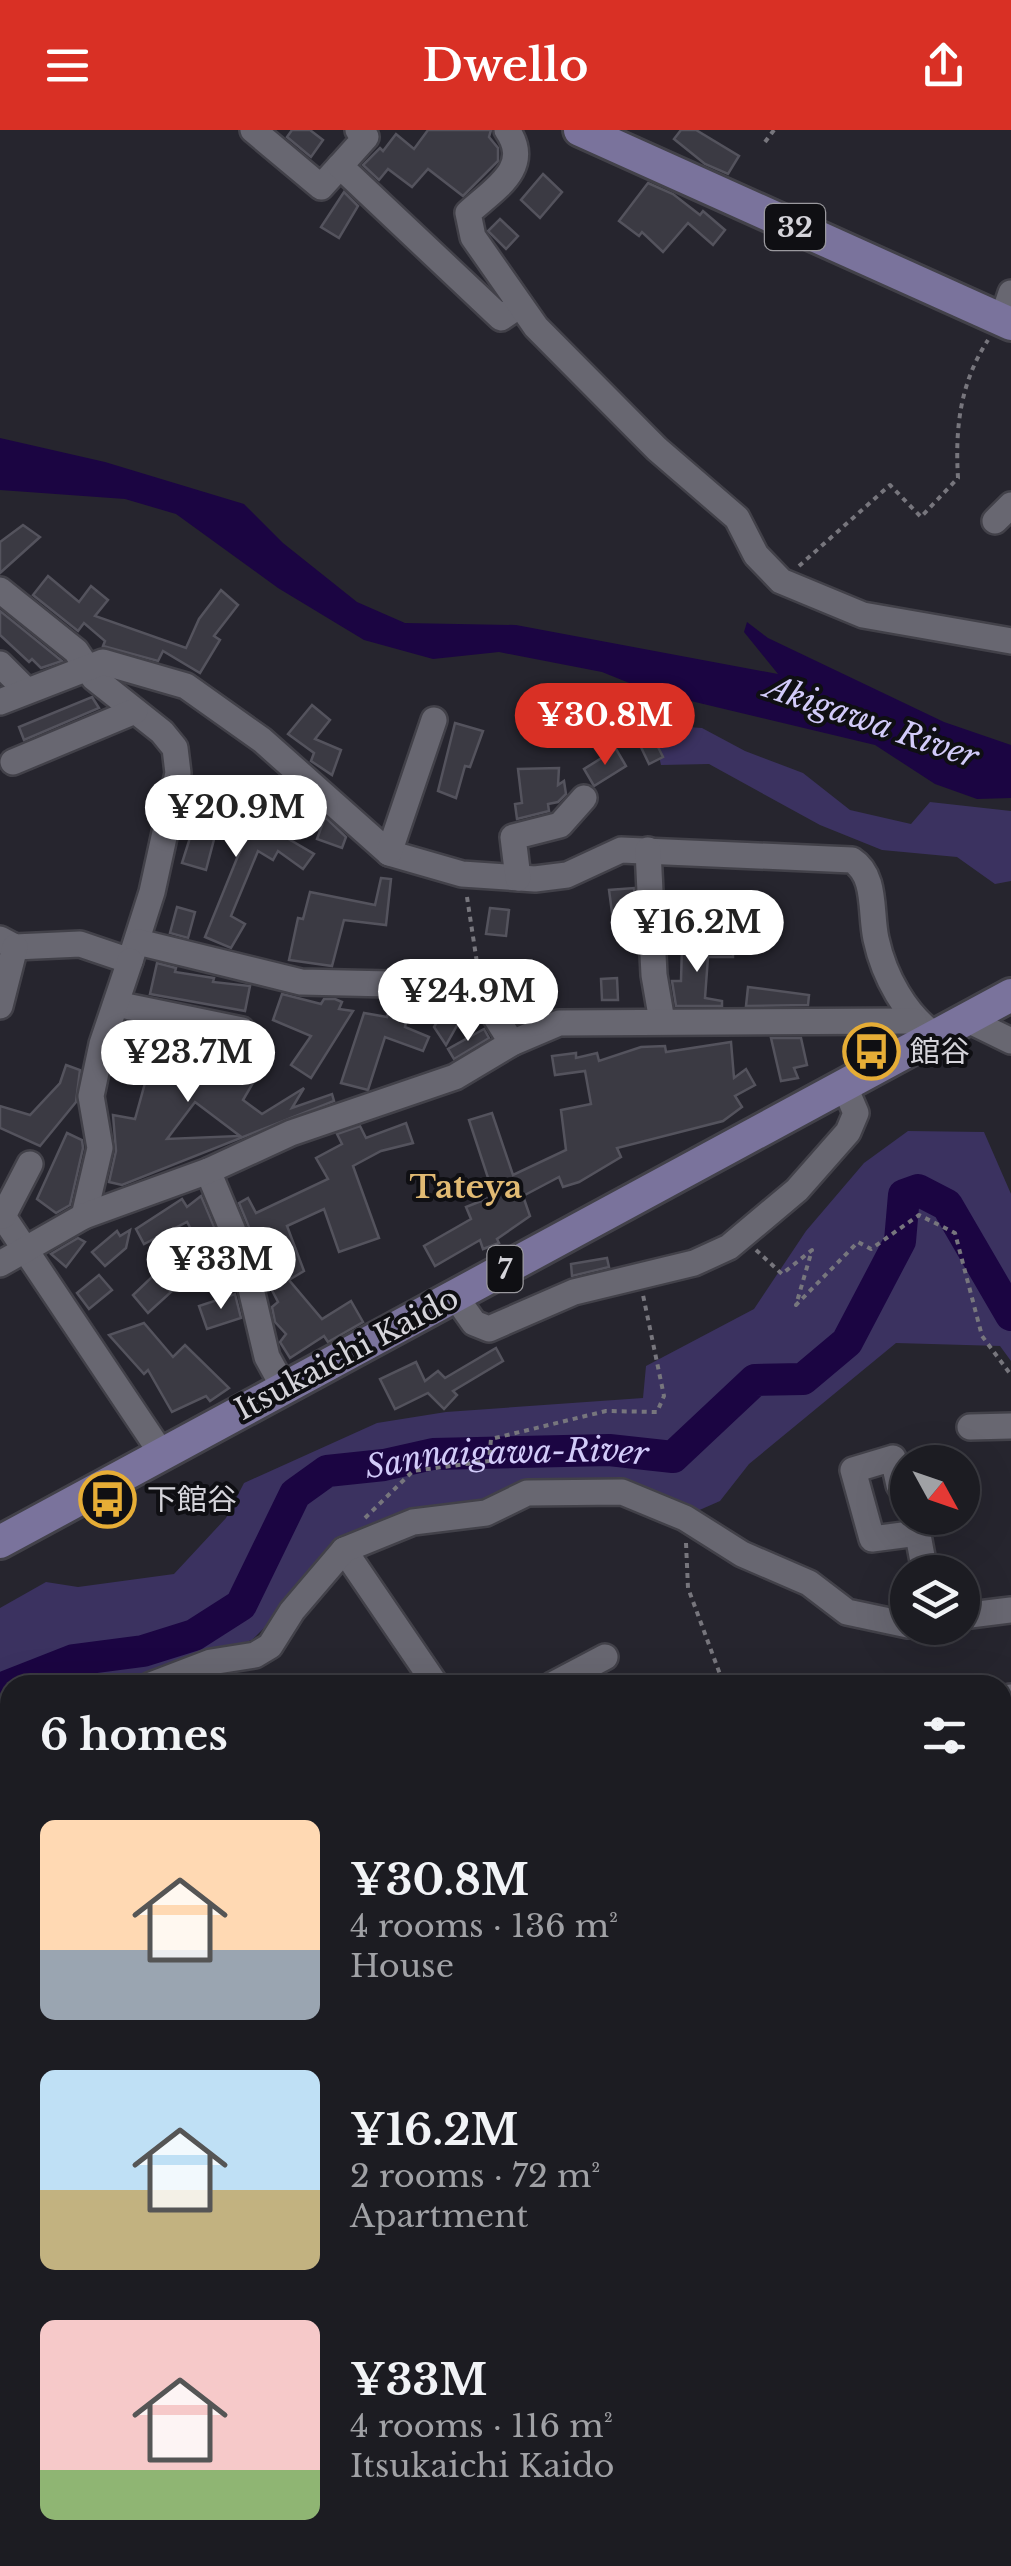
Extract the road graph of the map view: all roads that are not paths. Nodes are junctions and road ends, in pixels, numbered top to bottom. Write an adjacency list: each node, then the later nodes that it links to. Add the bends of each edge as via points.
1 (254, 130): 5 (street, via 321,188)
2 (358, 130): 5 (street, via 366,137)
3 (507, 130): 6 (street, via 516,164 468,213 469,226)
4 (580, 130): 7 (main road, 32)
5 (340, 166): 6 (street, via 501,318)
6 (520, 306): 9 (street, via 583,377 737,518 756,555 781,581 863,615)
7 (1008, 312)
8 (0, 590): 11 (street, via 76,651)
9 (1011, 640)
10 (0, 664): 12 (street)
11 (86, 667): 12 (street); 14 (street); 19 (street, via 123,665 207,697)
12 (26, 690): 13 (street)
13 (0, 702)
14 (136, 711): 16 (street); 24 (street, via 175,748 178,774)
15 (434, 720): 19 (street)
16 (14, 762)
17 (584, 798): 20 (street, via 560,824 513,837)
18 (648, 850): 20 (street, via 606,854 566,875); 21 (street); 30 (street, via 852,860 868,877 876,942)
19 (388, 853): 20 (street, via 462,874)
20 (518, 878)
21 (652, 930): 22 (street); 29 (street)
22 (736, 930)
23 (8, 943): 24 (street); 27 (street)
24 (134, 951): 26 (street); 33 (street, via 301,982 390,984 485,1000)
25 (1011, 996): 28 (main road, Itsukaichi Kaido / 7)
26 (116, 1004): 31 (street); 38 (street, via 91,1096 100,1148)
27 (0, 1006)
28 (966, 1020): 30 (main road, Itsukaichi Kaido / 7); 32 (street)
29 (662, 1021): 30 (street); 33 (street, via 559,1023)
30 (925, 1028): 34 (main road, Itsukaichi Kaido / 7)
31 (242, 1030)
32 (1011, 1041)
33 (512, 1043): 36 (street, via 476,1068 291,1133)
34 (844, 1086): 41 (main road, Itsukaichi Kaido / 7); 41 (street, via 856,1113 848,1132 798,1190 745,1236 703,1259 574,1292 488,1328 474,1323)
35 (30, 1164): 37 (street)
36 (208, 1170): 38 (street); 42 (street, via 243,1255 267,1357)
37 (1, 1214): 39 (street)
38 (84, 1216): 39 (street)
39 (26, 1250): 40 (street); 45 (street)
40 (0, 1264)
41 (455, 1296): 42 (main road, Itsukaichi Kaido / 7)
42 (284, 1388): 45 (main road, Itsukaichi Kaido / 7)
43 (1011, 1426): 44 (street)
44 (970, 1427)
45 (162, 1454): 48 (main road, Itsukaichi Kaido / 7)
46 (890, 1459): 47 (street, via 853,1470 872,1539)
47 (890, 1533)
48 (0, 1542)
49 (344, 1550): 52 (street, via 413,1522 486,1513 528,1494 622,1492 809,1583 847,1612); 54 (street, via 270,1646); 55 (street)
50 (1011, 1610): 51 (street)
51 (980, 1614)
52 (890, 1621)
53 (605, 1657): 56 (street)
54 (177, 1675)
55 (429, 1675)
56 (571, 1675)

